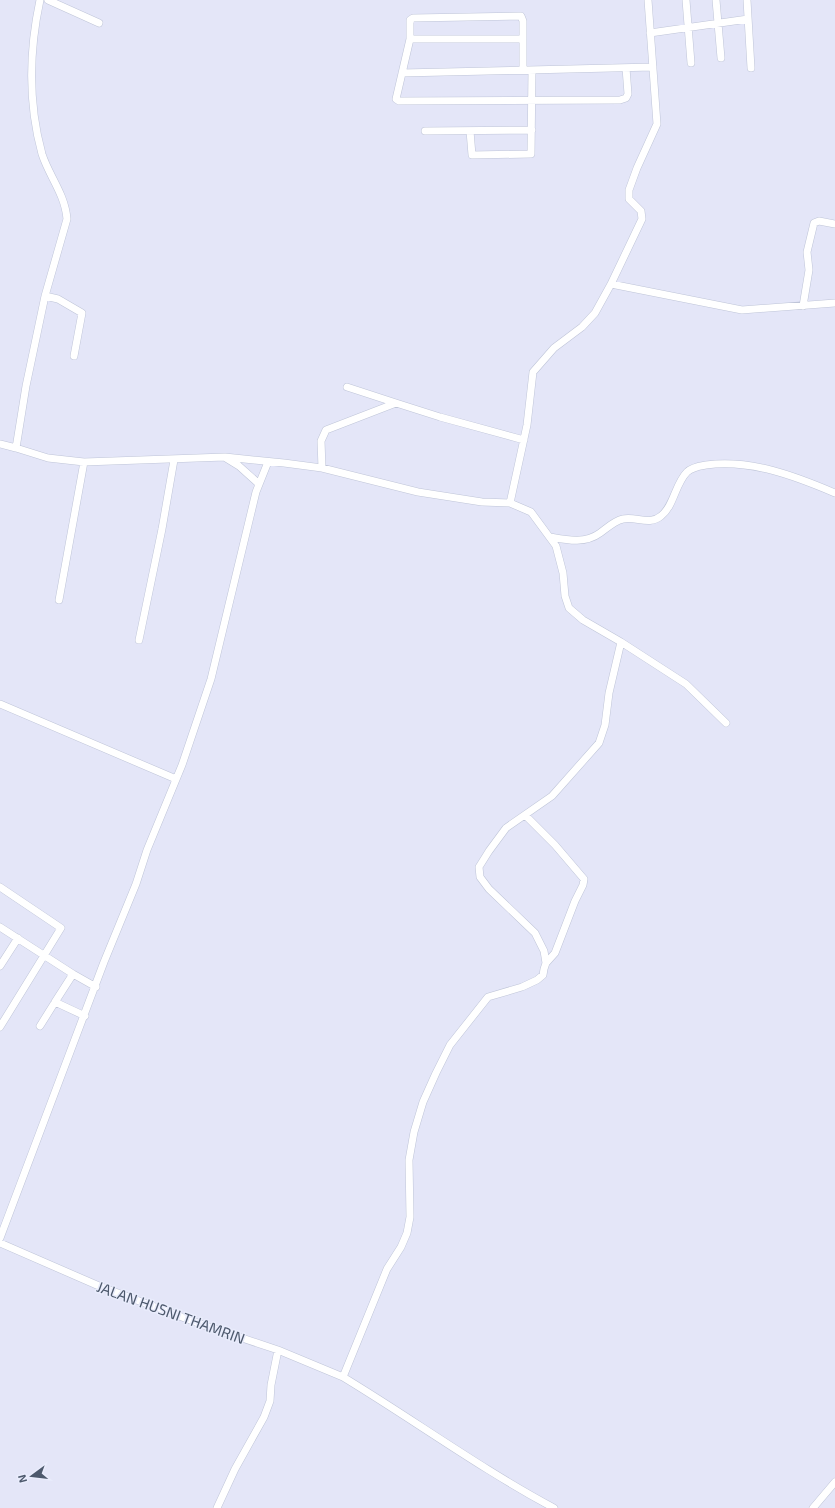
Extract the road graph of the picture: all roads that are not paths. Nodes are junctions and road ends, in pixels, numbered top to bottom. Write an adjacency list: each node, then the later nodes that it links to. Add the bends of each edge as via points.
1 (40, 0): 28 (street, via 32,49 31,98 42,154 62,196 67,219)
2 (48, 0): 8 (street)
3 (648, 0): 11 (street)
4 (686, 0): 10 (street)
5 (716, 0): 9 (street)
6 (747, 0): 7 (street)
7 (748, 19): 9 (street); 18 (street)
8 (99, 23)
9 (718, 23): 10 (street); 14 (street)
10 (688, 27): 11 (street); 15 (street)
11 (650, 33): 16 (street)
12 (410, 39): 13 (street); 13 (street, via 410,20 413,18 518,15 522,18); 21 (street)
13 (523, 39): 19 (street)
14 (721, 58)
15 (691, 63)
16 (653, 67): 17 (street); 27 (street, via 657,124 628,195 631,202 641,211 642,219)
17 (626, 68): 20 (street); 22 (street, via 626,98)
18 (752, 68)
19 (523, 70): 20 (street); 21 (street)
20 (532, 70): 22 (street)
21 (402, 73): 22 (street, via 396,97 399,102)
22 (532, 101): 23 (street)
23 (532, 130): 25 (street); 25 (street, via 530,155 472,155)
24 (425, 131): 25 (street)
25 (470, 131)
26 (835, 224): 30 (street, via 819,221 814,223 807,252 809,270)
27 (611, 284): 30 (street, via 730,309 756,310); 34 (street, via 595,314 554,348 533,372)
28 (45, 296): 31 (street, via 58,299 82,313); 36 (street)
29 (835, 303): 30 (street)
30 (803, 306)
31 (74, 356)
32 (347, 387): 33 (street)
33 (396, 403): 34 (street); 41 (street, via 326,430 322,441)
34 (524, 440): 44 (street)
35 (0, 444): 36 (street)
36 (16, 448): 39 (street, via 48,458)
37 (225, 457): 38 (street); 40 (street); 42 (street)
38 (174, 460): 39 (street); 47 (street)
39 (84, 462): 46 (street)
40 (268, 462): 41 (street); 42 (street)
41 (322, 468): 44 (street, via 418,492 482,502)
42 (259, 484): 51 (street, via 211,680)
43 (835, 493): 45 (street, via 773,470 724,464 699,466 687,472 665,512 655,520 622,519 586,540)
44 (510, 503): 45 (street, via 532,512)
45 (550, 537): 48 (street, via 556,546 569,608 583,620)
46 (59, 600)
47 (139, 640)
48 (621, 642): 50 (street, via 686,684); 52 (street, via 609,692 605,725 599,743 552,796)
49 (0, 704): 51 (street)
50 (726, 723)
51 (176, 779): 60 (street)
52 (525, 816): 57 (street, via 555,845 584,879 555,953); 57 (street, via 506,828 488,851 479,867 480,877 535,933 544,951)
53 (0, 887): 56 (street, via 60,927)
54 (0, 927): 55 (street)
55 (18, 938): 56 (street); 58 (street)
56 (46, 956): 59 (street); 64 (street)
57 (546, 963): 68 (street, via 542,975 537,980 512,991 488,997 450,1044 424,1102 414,1132 409,1160 408,1233 387,1269)
58 (0, 966)
59 (73, 974): 60 (street); 61 (street)
60 (96, 987): 62 (street)
61 (55, 1002): 62 (street); 63 (street)
62 (85, 1016): 65 (street)
63 (40, 1026)
64 (0, 1027)
65 (0, 1238)
66 (0, 1243): 67 (street, JALAN HUSNI THAMRIN, via 98,1286)
67 (278, 1350): 68 (street, JALAN HUSNI THAMRIN); 70 (street, via 270,1401 264,1417)
68 (343, 1378): 71 (street, JALAN HUSNI THAMRIN, via 416,1422 450,1447)
69 (835, 1482): 72 (street)
70 (217, 1508)
71 (554, 1508)
72 (813, 1508)

